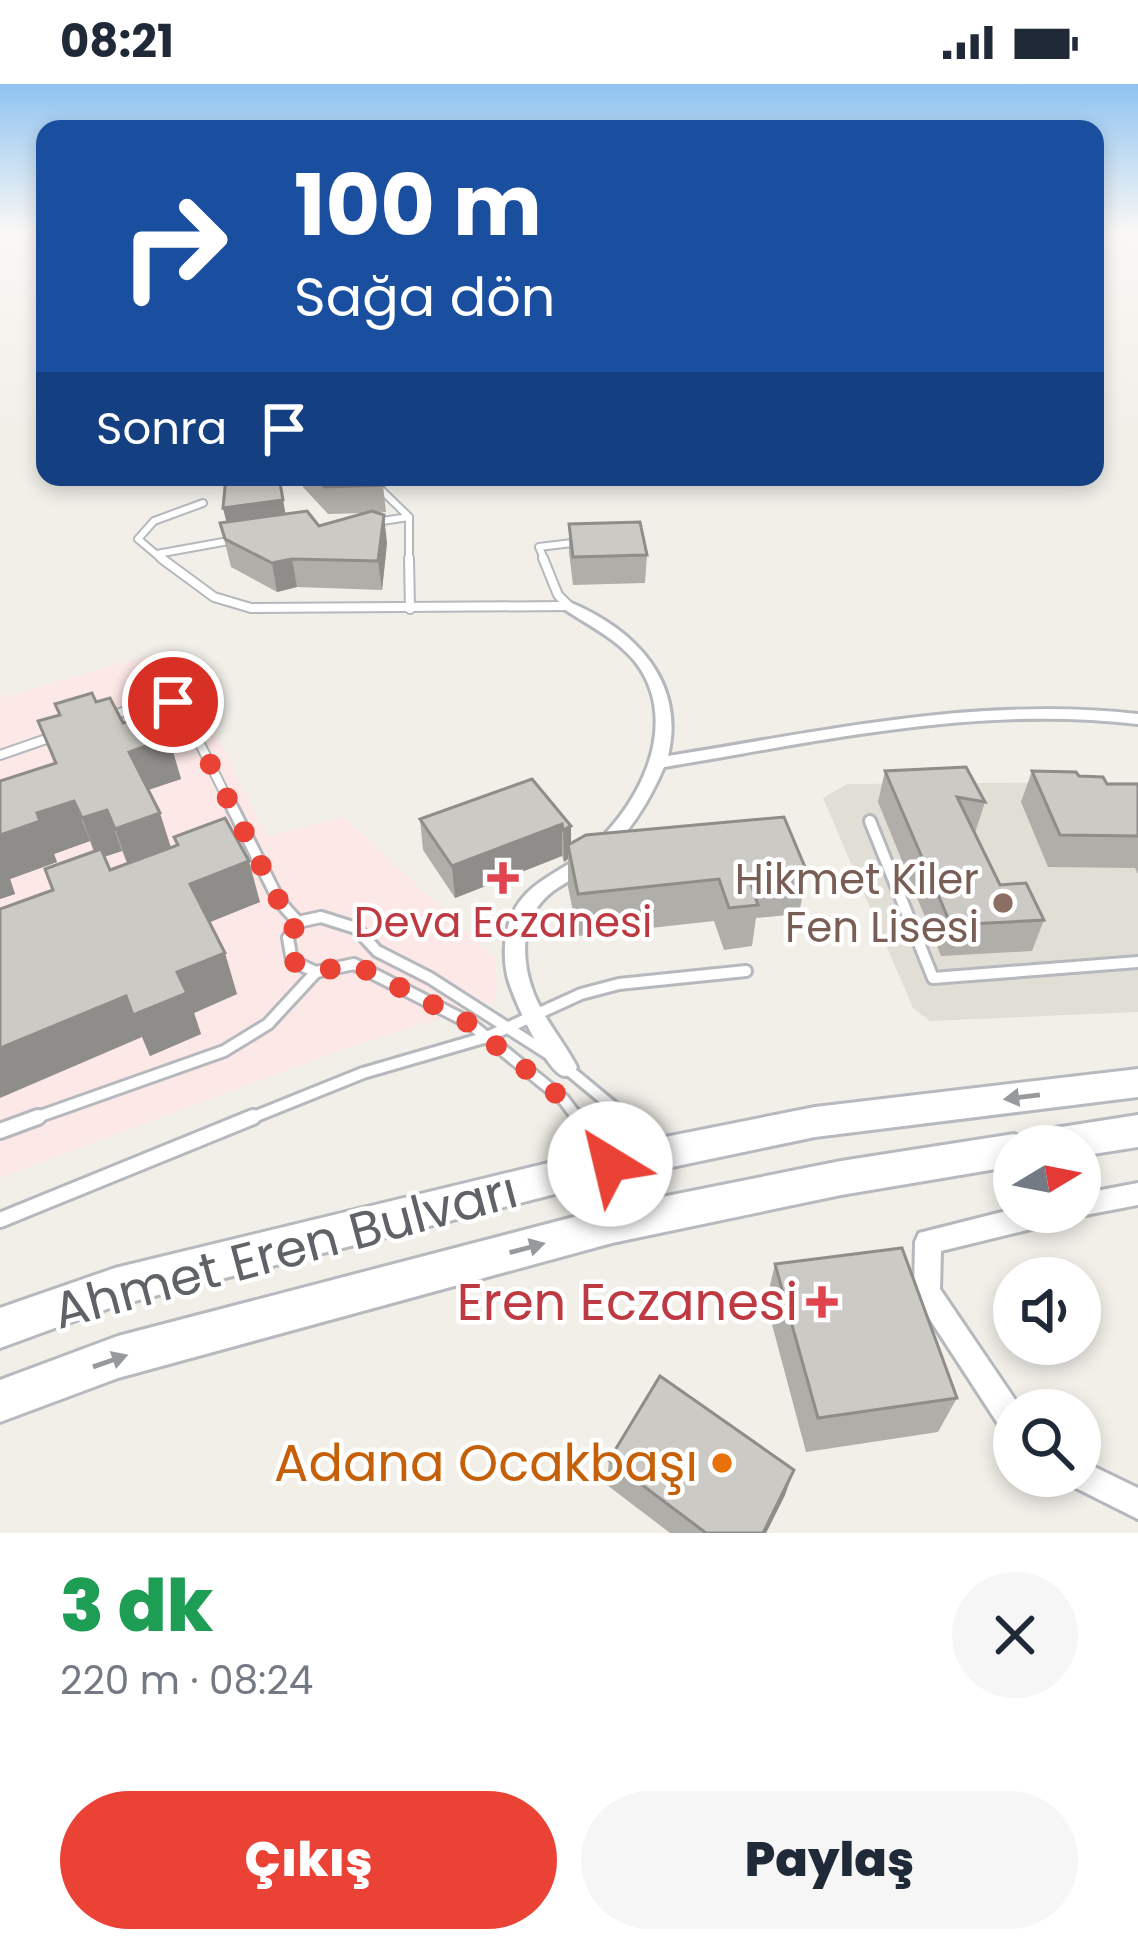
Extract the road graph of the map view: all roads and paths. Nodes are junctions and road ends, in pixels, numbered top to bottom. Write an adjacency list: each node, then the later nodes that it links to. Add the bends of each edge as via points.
1 (377, 486): 3 (lane)
2 (203, 503): 7 (lane, via 142,529 137,539)
3 (409, 518): 4 (lane); 9 (lane)
4 (362, 524)
5 (244, 538): 7 (lane)
6 (584, 542): 8 (lane, via 538,547)
7 (157, 554): 9 (lane, via 193,588 229,605)
8 (569, 606): 9 (lane); 14 (street, via 650,670 665,713)
9 (410, 609)
10 (105, 718): 16 (lane, via 179,702 279,901)
11 (1138, 719): 14 (street, via 1087,710 966,716)
12 (63, 733): 13 (lane)
13 (0, 755)
14 (658, 763): 20 (street, via 592,858 546,885 522,913 515,968)
15 (870, 821): 17 (lane, via 933,978)
16 (298, 922): 19 (lane, via 288,938 292,961); 21 (lane, via 321,917 356,928 376,952)
17 (1138, 962)
18 (746, 971): 20 (lane, via 619,984)
19 (316, 972): 22 (lane, via 354,964); 26 (lane, via 268,1024 224,1051)
20 (532, 1016): 21 (lane); 23 (street)
21 (506, 1027): 22 (lane); 23 (lane)
22 (487, 1037): 30 (lane, via 564,1100); 33 (lane, via 363,1073)
23 (566, 1067): 29 (lane)
24 (1138, 1083): 29 (main road, Ahmet Eren Bulvarı, one-way to 29, via 814,1122)
25 (1138, 1130): 27 (main road)
26 (0, 1131)
27 (1101, 1136)
28 (993, 1154): 34 (main road, Ahmet Eren Bulvarı)
29 (661, 1155): 30 (main road, Ahmet Eren Bulvarı); 34 (lane)
30 (610, 1164): 34 (lane); 36 (main road, Ahmet Eren Bulvarı, via 115,1287)
31 (1138, 1194): 32 (street)
32 (1101, 1201)
33 (0, 1220)
34 (631, 1220): 38 (main road, Ahmet Eren Bulvarı, one-way to 34, via 118,1357)
35 (993, 1226): 37 (street, via 928,1242 927,1292)
36 (0, 1328)
37 (993, 1391)
38 (0, 1401)
39 (1101, 1486): 40 (street)
40 (1138, 1504)

